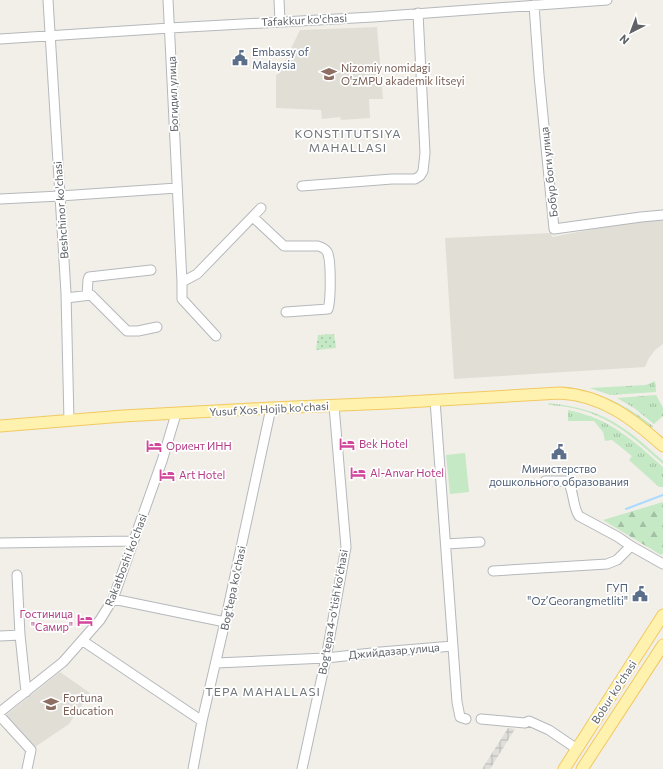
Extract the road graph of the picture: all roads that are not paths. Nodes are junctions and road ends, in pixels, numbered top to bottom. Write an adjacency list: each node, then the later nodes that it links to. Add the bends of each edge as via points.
1 (48, 0): 10 (street, Beshchinor ko'chasi)
2 (168, 0): 9 (street, Богидил улица)
3 (279, 0): 8 (street)
4 (607, 0): 6 (street, Tafakkur ko'chasi)
5 (500, 4): 6 (street, Tafakkur ko'chasi); 7 (street, Tafakkur ko'chasi)
6 (534, 5): 17 (street, Бобур боги улица, via 554,229)
7 (418, 13): 8 (street, Tafakkur ko'chasi); 12 (street, via 425,152 423,172 414,179)
8 (280, 22): 9 (street, Tafakkur ko'chasi)
9 (170, 28): 10 (street, Tafakkur ko'chasi); 13 (street, Богидил улица)
10 (50, 36): 11 (street, Tafakkur ko'chasi); 14 (street, Beshchinor ko'chasi)
11 (0, 39)
12 (302, 186)
13 (177, 188): 14 (street); 20 (street, Богидил улица)
14 (60, 196): 15 (street); 22 (street, Beshchinor ko'chasi)
15 (0, 199)
16 (260, 208): 18 (street)
17 (663, 215)
18 (253, 217): 20 (street, via 197,274); 23 (street, via 284,246 318,246 328,253 328,309)
19 (151, 270): 21 (street, via 89,277)
20 (182, 282): 25 (street, Богидил улица, via 182,299)
21 (87, 295): 22 (street); 24 (street, via 91,295 127,330 138,331)
22 (66, 298): 31 (street, Beshchinor ko'chasi)
23 (286, 312)
24 (157, 327)
25 (216, 336)
26 (538, 395): 27 (main road, Yusuf Xos Hojib ko'chasi); 33 (main road, Yusuf Xos Hojib ko'chasi, via 568,393 605,403 630,418); 34 (main road, Yusuf Xos Hojib ko'chasi, via 581,403 615,416 633,428)
27 (435, 400): 28 (main road, Yusuf Xos Hojib ko'chasi); 39 (street)
28 (334, 406): 29 (main road, Yusuf Xos Hojib ko'chasi); 52 (street, Bog'tepa 4-o'tish ko'chasi, via 346,547)
29 (271, 408): 30 (main road, Yusuf Xos Hojib ko'chasi); 46 (street, Bog'tepa ko'chasi)
30 (176, 414): 31 (main road, Yusuf Xos Hojib ko'chasi); 36 (street, Rakatboshi ko'chasi)
31 (69, 421): 32 (main road, Yusuf Xos Hojib ko'chasi)
32 (0, 426)
33 (663, 446)
34 (663, 455)
35 (545, 481): 40 (street, via 567,481 571,486 575,511)
36 (134, 541): 37 (street); 44 (street, Rakatboshi ko'chasi)
37 (0, 542)
38 (480, 542): 39 (street)
39 (446, 544): 50 (street)
40 (631, 546): 41 (street); 42 (street, via 617,560 608,564)
41 (663, 564)
42 (493, 571)
43 (17, 575): 47 (street)
44 (113, 598): 46 (street); 49 (street, Rakatboshi ko'chasi, via 105,613)
45 (663, 615): 55 (main road, Bobur ko'chasi)
46 (226, 622): 53 (street, Bog'tepa ko'chasi)
47 (20, 635): 48 (street); 54 (street)
48 (0, 636)
49 (83, 641): 54 (street, Rakatboshi ko'chasi, via 63,662); 61 (street)
50 (453, 646): 52 (street, Джийдазар улица); 59 (street, via 457,702 460,717)
51 (661, 653): 56 (main road, Bobur ko'chasi)
52 (326, 658): 53 (street, Джийдазар улица); 65 (street, Bog'tepa 4-o'tish ko'chasi)
53 (216, 663): 61 (street, Bog'tepa ko'chasi)
54 (26, 692): 57 (street, Rakatboshi ko'chasi)
55 (611, 696): 56 (main road); 62 (main road, Bobur ko'chasi)
56 (625, 705): 67 (main road, Bobur ko'chasi)
57 (0, 712)
58 (0, 716): 63 (street, via 31,750)
59 (466, 719)
60 (481, 719): 62 (street, via 525,723 528,721 549,730)
61 (202, 721): 64 (street, Bog'tepa ko'chasi)
62 (577, 748): 66 (main road, Bobur ko'chasi)
63 (27, 769)
64 (193, 769)
65 (302, 769)
66 (564, 769)
67 (582, 769)

